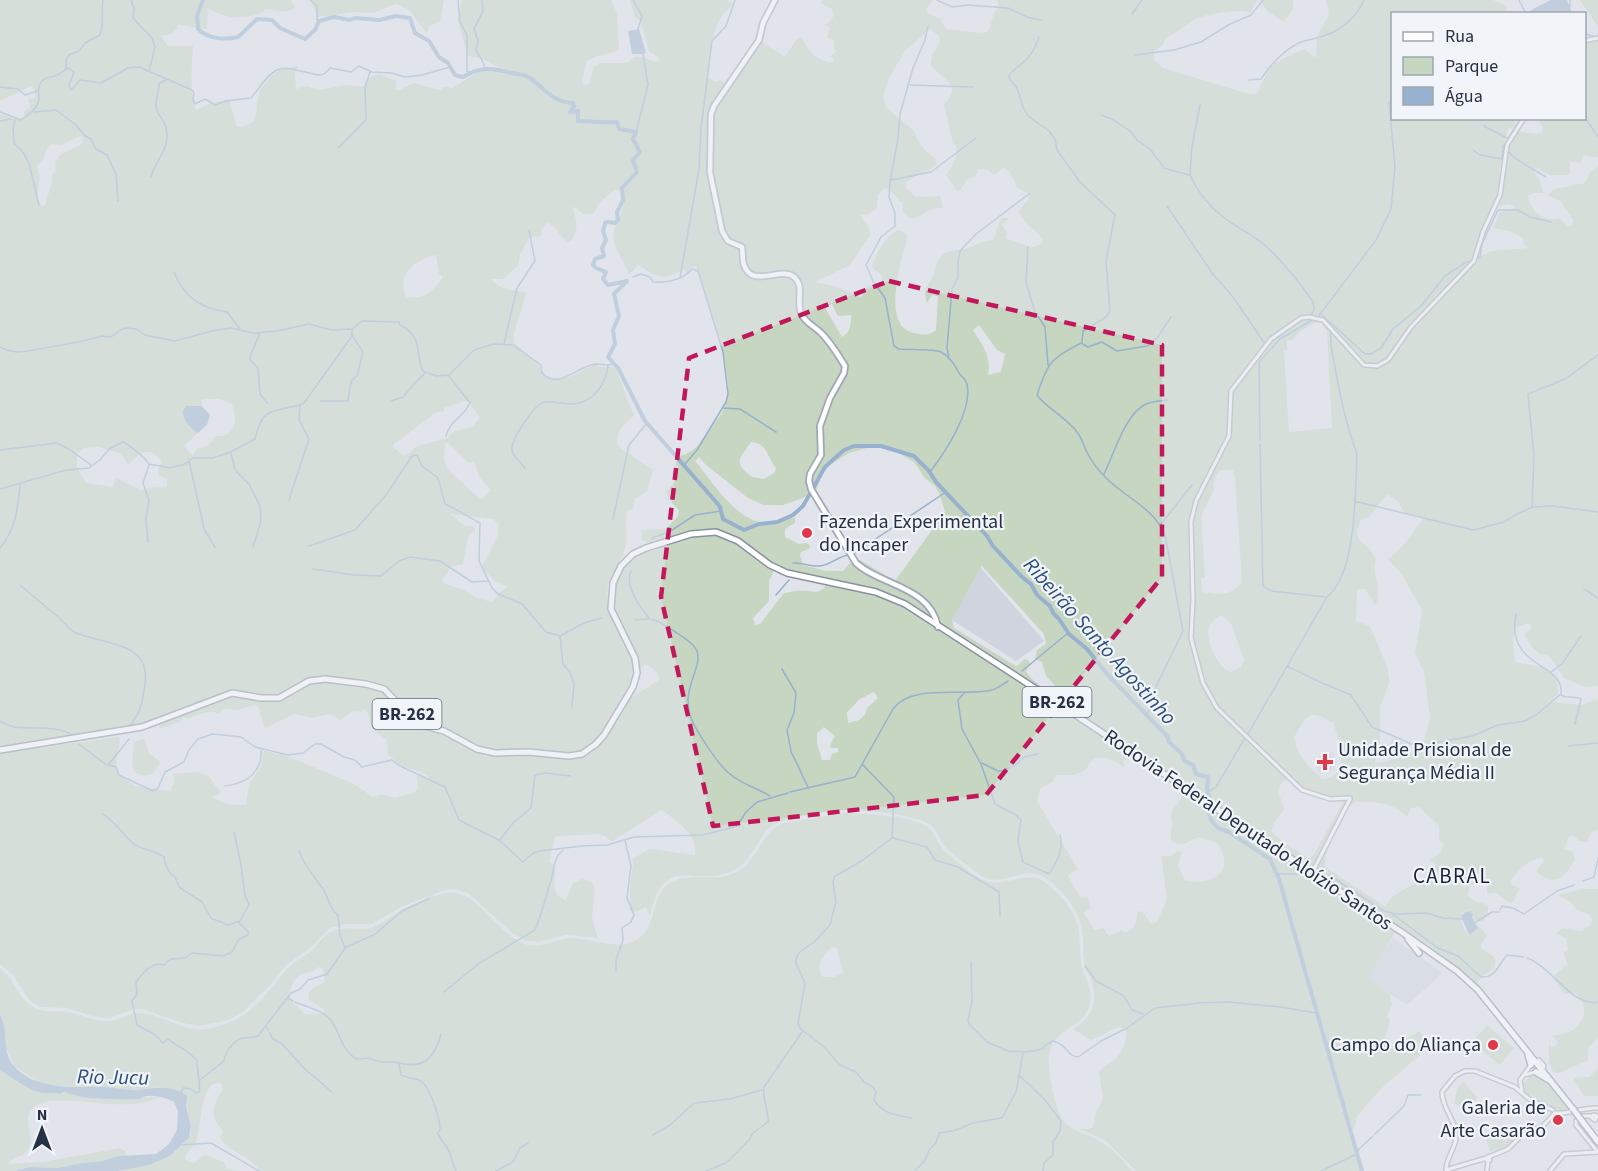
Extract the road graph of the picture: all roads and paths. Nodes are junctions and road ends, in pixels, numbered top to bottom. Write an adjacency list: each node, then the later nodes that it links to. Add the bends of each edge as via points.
1 (775, 0): 3 (main road, via 762,22 759,40 713,110 710,172 723,234 742,247 744,267 757,276 788,274 795,278 800,288 802,316 822,334 845,366 820,426 821,455 809,481 813,491 856,563 928,605)
2 (1523, 120): 5 (street, via 1507,145 1500,195 1474,261 1411,327 1388,360 1377,366 1364,365 1320,318 1301,318 1271,339 1231,391 1229,436 1192,515 1190,634 1203,683 1217,708 1302,790 1330,799 1350,798)
3 (938, 627): 4 (highway, Rodovia Federal Deputado Aloízio Santos / BR-262, via 883,594 787,573 724,534 699,532 640,550 621,566 613,583 611,609 635,658 637,673 633,687 604,735 582,754 495,753 477,749 444,731 418,724 384,689 325,679 309,681 279,698 224,695 135,729); 5 (highway, Rodovia Federal Deputado Aloízio Santos / BR-262)
4 (0, 750)
5 (1312, 873): 6 (highway, Rodovia Federal Deputado Aloízio Santos / BR-262)
6 (1403, 933): 7 (highway); 9 (highway, Rodovia Federal Deputado Aloízio Santos / BR-262)
7 (1419, 953)
8 (1426, 955): 9 (highway)
9 (1438, 957): 10 (highway, Rodovia Federal Deputado Aloízio Santos / BR-262, via 1478,990)
10 (1534, 1063): 11 (highway); 12 (street)
11 (1541, 1069): 12 (street); 15 (highway); 15 (highway)
12 (1524, 1075): 13 (street)
13 (1520, 1083): 14 (street); 16 (street)
14 (1507, 1084): 16 (street); 25 (street, via 1469,1071 1455,1076 1443,1090 1456,1139)
15 (1557, 1087): 20 (highway, bridge)
16 (1523, 1094): 18 (street)
17 (1598, 1108): 18 (street)
18 (1554, 1111): 22 (street, via 1541,1128 1525,1132 1508,1149)
19 (1595, 1115): 21 (street, via 1582,1116 1576,1123)
20 (1598, 1142)
21 (1598, 1152): 27 (street, via 1564,1154)
22 (1497, 1153): 23 (street); 24 (street)
23 (1488, 1159): 24 (street); 26 (street)
24 (1480, 1160): 25 (street)
25 (1445, 1170)
26 (1487, 1171)
27 (1550, 1171)

